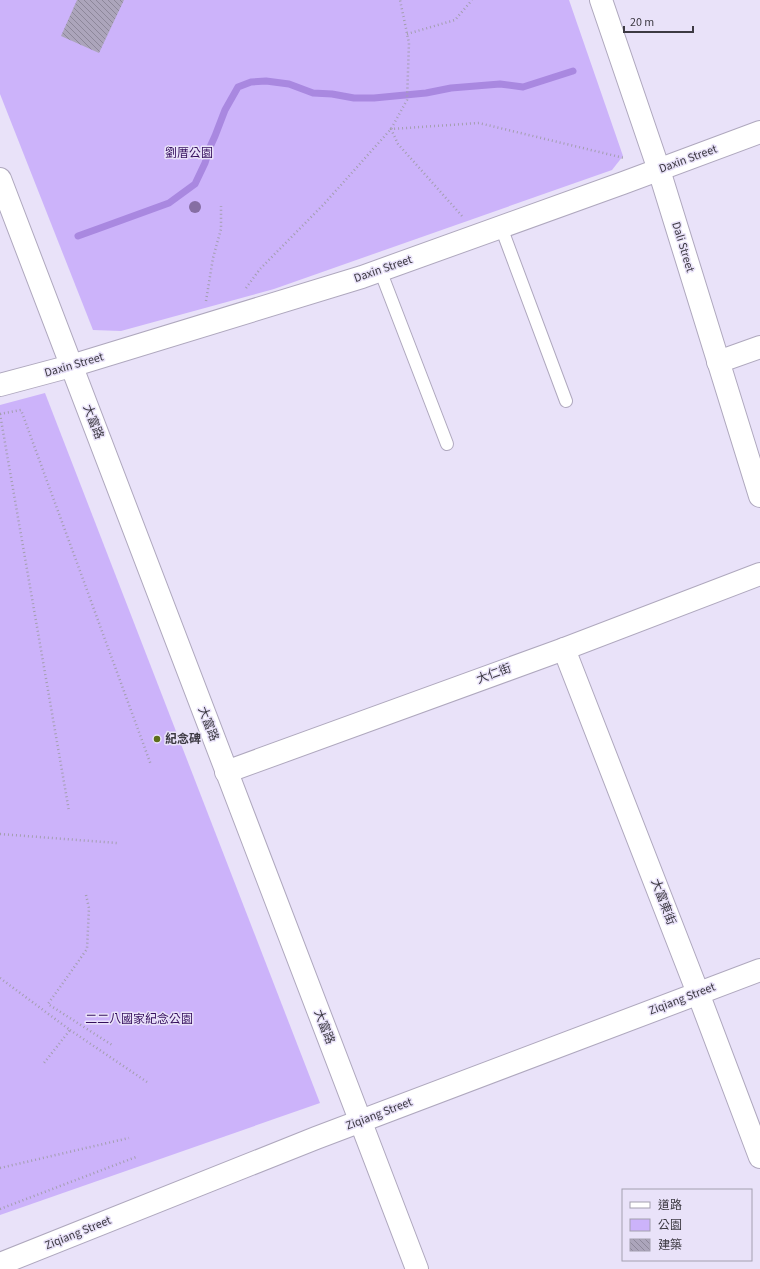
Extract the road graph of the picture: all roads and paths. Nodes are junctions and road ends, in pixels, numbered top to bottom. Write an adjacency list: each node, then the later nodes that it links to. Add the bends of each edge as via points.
1 (400, 0): 4 (path)
2 (472, 0): 4 (path, via 455,20)
3 (601, 0): 8 (street, Dali Street)
4 (407, 34): 5 (path, via 407,100)
5 (391, 128): 7 (path, via 479,123); 11 (path, via 398,144); 14 (path, via 324,204 260,269)
6 (760, 132): 8 (street, Daxin Street)
7 (625, 158)
8 (659, 170): 12 (street, Daxin Street); 17 (street, Dali Street)
9 (0, 179): 18 (street, 大富路)
10 (221, 206): 15 (path, via 221,229 213,258 206,304)
11 (462, 217)
12 (501, 227): 13 (street, Daxin Street); 20 (lane)
13 (380, 270): 18 (street, Daxin Street); 22 (lane)
14 (245, 289)
15 (213, 302)
16 (760, 347): 17 (street)
17 (718, 362): 23 (street, Dali Street)
18 (71, 366): 19 (street, Daxin Street); 27 (street, 大富路)
19 (0, 385)
20 (566, 401)
21 (0, 414): 26 (path, via 21,410); 28 (path)
22 (447, 444)
23 (760, 496)
24 (760, 574): 25 (street, 大仁街)
25 (564, 649): 27 (street, 大仁街); 34 (street, 大富東街)
26 (152, 765)
27 (226, 772): 39 (street, 大富路)
28 (69, 811)
29 (0, 834): 30 (path)
30 (117, 843)
31 (86, 895): 36 (path, via 90,908 87,949 48,1004)
32 (760, 970): 34 (street, Ziqiang Street)
33 (0, 978): 35 (path)
34 (698, 993): 39 (street, Ziqiang Street); 42 (street, 大富東街)
35 (70, 1030): 37 (path); 38 (path)
36 (112, 1045)
37 (44, 1063)
38 (147, 1082)
39 (360, 1122): 45 (street, Ziqiang Street); 46 (street, 大富路)
40 (129, 1138): 43 (path)
41 (136, 1157): 44 (path)
42 (760, 1157)
43 (0, 1168)
44 (0, 1209)
45 (0, 1264)
46 (417, 1269)

